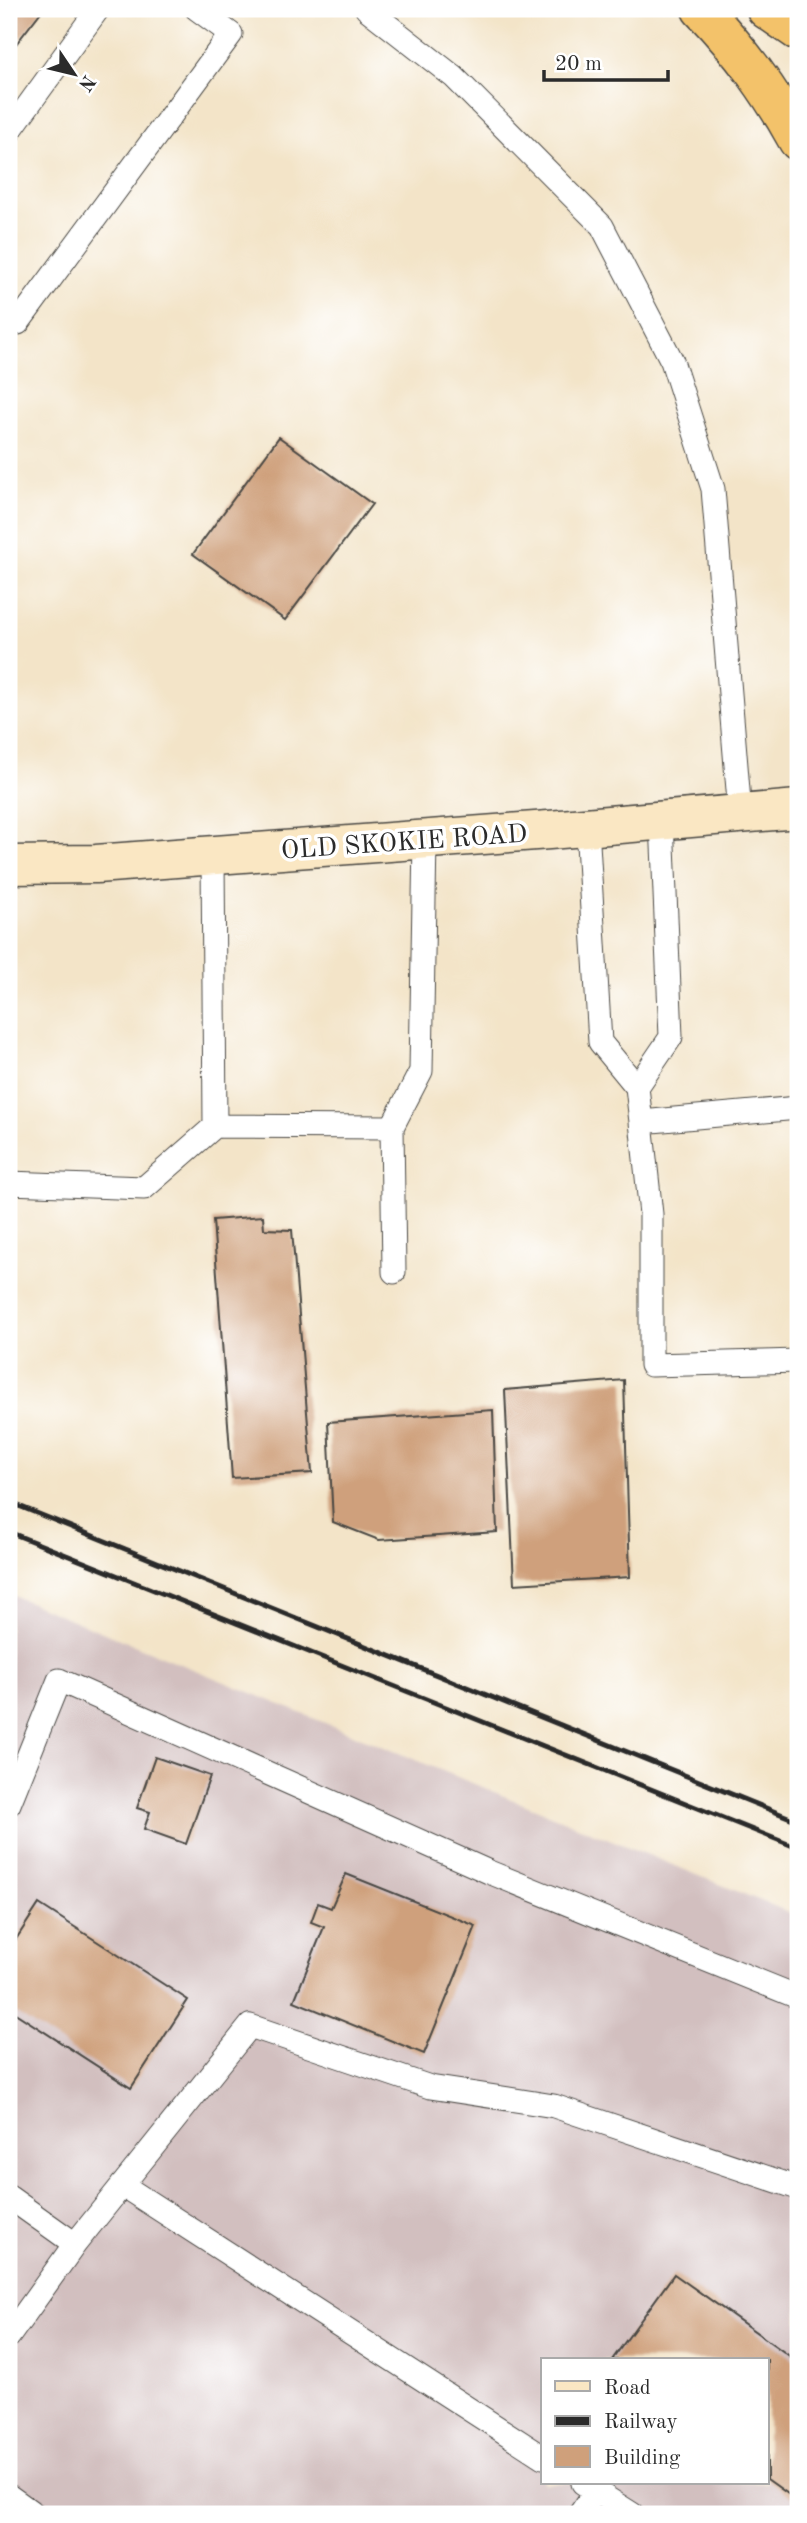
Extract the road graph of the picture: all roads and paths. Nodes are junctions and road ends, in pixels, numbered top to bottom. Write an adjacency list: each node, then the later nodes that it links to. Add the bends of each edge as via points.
1 (98, 9): 7 (lane)
2 (197, 9): 9 (lane, via 231,34 18,323)
3 (367, 9): 11 (lane, via 454,77 602,226 672,361 713,489)
4 (701, 9): 8 (highway, via 740,51)
5 (766, 9): 6 (highway)
6 (798, 31)
7 (9, 132)
8 (798, 141)
9 (9, 316)
10 (798, 808): 11 (street, OLD SKOKIE ROAD)
11 (740, 814): 12 (street, OLD SKOKIE ROAD)
12 (662, 821): 13 (street, OLD SKOKIE ROAD); 17 (lane, via 671,1037)
13 (587, 827): 14 (street, OLD SKOKIE ROAD); 17 (lane, via 600,1042)
14 (425, 840): 15 (street, OLD SKOKIE ROAD); 21 (lane, via 421,1072)
15 (213, 856): 16 (street, OLD SKOKIE ROAD); 20 (lane)
16 (9, 865)
17 (637, 1087): 19 (lane)
18 (798, 1108): 19 (lane)
19 (641, 1122): 24 (lane, via 651,1214 652,1365)
20 (215, 1126): 21 (lane); 22 (lane, via 144,1188)
21 (392, 1126): 23 (lane)
22 (9, 1183)
23 (394, 1272)
24 (798, 1361)
25 (9, 1804): 26 (lane, via 60,1680 489,1872)
26 (798, 1997)
27 (122, 2185): 28 (lane, via 250,2026 430,2087 554,2106); 30 (lane); 32 (lane)
28 (798, 2188)
29 (9, 2197): 30 (lane)
30 (75, 2244): 31 (lane)
31 (9, 2336)
32 (541, 2456)
33 (589, 2487): 36 (lane); 37 (lane)
34 (9, 2496): 35 (lane)
35 (34, 2514)
36 (580, 2514)
37 (632, 2514)

